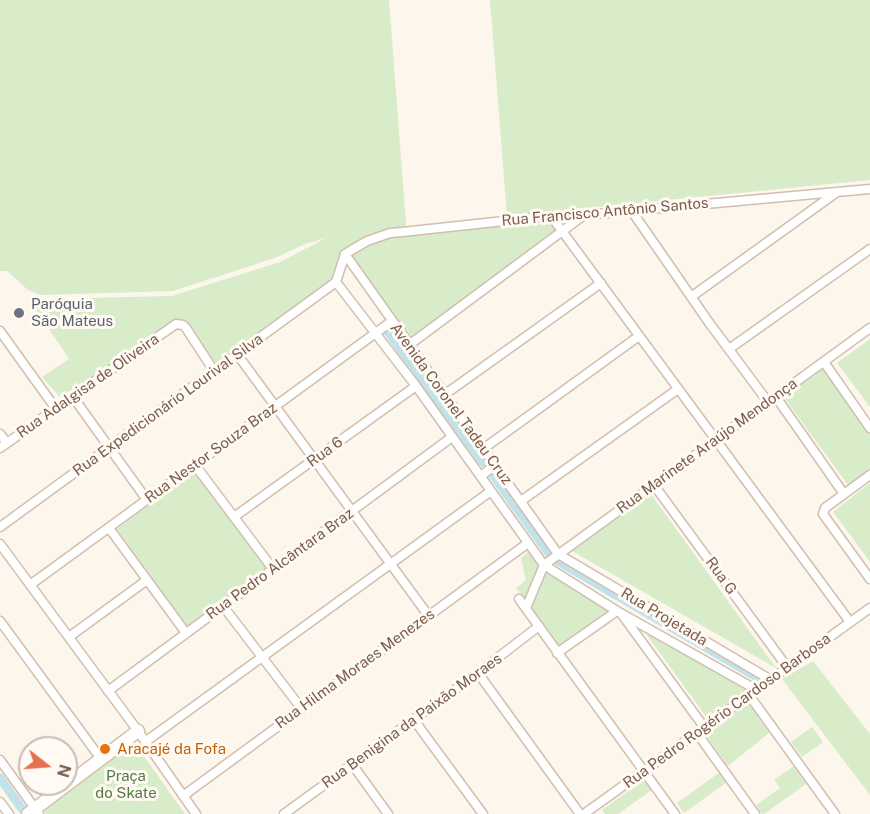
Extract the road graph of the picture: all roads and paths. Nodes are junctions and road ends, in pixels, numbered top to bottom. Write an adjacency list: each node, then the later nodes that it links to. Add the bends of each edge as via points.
1 (870, 189): 2 (street, Rua Francisco Antônio Santos)
2 (837, 192): 3 (street, Rua Francisco Antônio Santos); 11 (street)
3 (631, 210): 4 (street, Rua Francisco Antônio Santos); 11 (street)
4 (585, 215): 5 (street, Rua Francisco Antônio Santos); 6 (street)
5 (551, 216): 6 (street); 8 (street, Rua Francisco Antônio Santos, via 390,233)
6 (562, 231): 10 (street); 17 (street)
7 (870, 249): 18 (street)
8 (345, 254): 9 (street); 12 (street, Avenida Coronel Tadeu Cruz)
9 (336, 282): 15 (street, Avenida Coronel Tadeu Cruz); 19 (street, Rua Expedicionário Lourival Silva)
10 (601, 283): 16 (street); 24 (street)
11 (691, 297): 18 (street)
12 (392, 321): 15 (street, Rua Nestor Souza Braz); 17 (street, Avenida Coronel Tadeu Cruz)
13 (870, 328): 20 (street, Rua Marinete Araújo Mendonça)
14 (0, 332): 28 (street)
15 (376, 333): 22 (street, Avenida Coronel Tadeu Cruz); 27 (street, Rua Nestor Souza Braz)
16 (639, 336): 23 (street); 35 (street)
17 (409, 345): 24 (street, Avenida Coronel Tadeu Cruz)
18 (729, 349): 26 (street)
19 (237, 354): 21 (street, Rua Expedicionário Lourival Silva); 27 (street)
20 (824, 362): 26 (street, Rua Marinete Araújo Mendonça); 29 (street)
21 (214, 371): 25 (street, Rua Adalgisa de Oliveira, via 186,328 176,324); 34 (street, Rua Expedicionário Lourival Silva)
22 (416, 386): 31 (street, Avenida Coronel Tadeu Cruz); 36 (street, Rua 6)
23 (678, 389): 32 (street); 45 (street)
24 (444, 395): 35 (street, Avenida Coronel Tadeu Cruz)
25 (73, 397): 28 (street, Rua Adalgisa de Oliveira); 34 (street)
26 (772, 399): 32 (street, Rua Marinete Araújo Mendonça); 43 (street)
27 (275, 406): 36 (street); 37 (street, Rua Nestor Souza Braz)
28 (56, 409): 33 (street, Rua Adalgisa de Oliveira)
29 (870, 428)
30 (0, 434): 33 (street)
31 (452, 438): 40 (street, Avenida Coronel Tadeu Cruz); 46 (street, Rua Pedro Alcântara Braz)
32 (716, 440): 41 (street, Rua Marinete Araújo Mendonça); 66 (street)
33 (4, 446)
34 (109, 448): 44 (street); 48 (street, Rua Expedicionário Lourival Silva)
35 (483, 449): 38 (street, Avenida Coronel Tadeu Cruz)
36 (314, 460): 46 (street); 47 (street, Rua 6)
37 (195, 465): 44 (street, Rua Nestor Souza Braz); 47 (street)
38 (495, 465): 40 (street); 45 (street, Avenida Coronel Tadeu Cruz)
39 (870, 475): 43 (street)
40 (481, 477): 42 (street, Avenida Coronel Tadeu Cruz)
41 (654, 485): 52 (street, Rua Marinete Araújo Mendonça); 72 (street, Rua G)
42 (491, 491): 50 (street, Avenida Coronel Tadeu Cruz); 53 (street)
43 (844, 494): 56 (street, via 825,508 823,515)
44 (147, 500): 49 (street, Rua Nestor Souza Braz)
45 (521, 501): 52 (street, Avenida Coronel Tadeu Cruz)
46 (352, 511): 53 (street); 55 (street, Rua Pedro Alcântara Braz)
47 (234, 517): 55 (street)
48 (0, 527)
49 (109, 528): 57 (street); 58 (street, Rua Nestor Souza Braz)
50 (528, 543): 54 (street, Avenida Coronel Tadeu Cruz); 64 (street, Rua Hilma Moraes Menezes)
51 (0, 544): 58 (street)
52 (558, 554): 54 (street, Rua Marinete Araújo Mendonça); 74 (street, Rua Projetada)
53 (390, 564): 64 (street); 71 (street)
54 (544, 565): 61 (street); 63 (street, Rua Projetada)
55 (273, 569): 60 (street, Rua Pedro Alcântara Braz)
56 (870, 579)
57 (147, 580): 68 (street); 69 (street)
58 (30, 585): 69 (street)
59 (519, 599): 61 (street)
60 (223, 606): 68 (street, Rua Pedro Alcântara Braz); 71 (street)
61 (526, 608): 67 (street)
62 (870, 608): 66 (street, Rua Pedro Rogério Cardoso Barbosa)
63 (619, 612): 70 (street); 76 (street, Rua Projetada); 80 (street)
64 (428, 615): 78 (street, Rua Hilma Moraes Menezes)
65 (0, 621): 83 (street)
66 (850, 622): 72 (street, Rua Pedro Rogério Cardoso Barbosa)
67 (539, 626): 70 (street); 73 (street, Rua Benigina da Paixão Moraes)
68 (186, 633): 75 (street, Rua Pedro Alcântara Braz)
69 (69, 638): 75 (street)
70 (557, 653): 86 (street)
71 (262, 657): 78 (street); 82 (street)
72 (787, 667): 74 (street, Rua Pedro Rogério Cardoso Barbosa)
73 (478, 673): 79 (street, Rua Benigina da Paixão Moraes); 96 (street)
74 (771, 680): 76 (street, Rua Pedro Rogério Cardoso Barbosa)
75 (108, 690): 81 (street)
76 (757, 690): 77 (street, Rua Pedro Rogério Cardoso Barbosa)
77 (749, 695): 80 (street, Rua Pedro Rogério Cardoso Barbosa); 99 (street)
78 (301, 708): 87 (street, Rua Hilma Moraes Menezes)
79 (414, 720): 85 (street, Rua Benigina da Paixão Moraes); 95 (street)
80 (700, 730): 86 (street, Rua Pedro Rogério Cardoso Barbosa); 98 (street)
81 (138, 731): 82 (street); 83 (street)
82 (145, 742): 87 (street)
83 (101, 759): 90 (street)
84 (0, 760): 90 (street)
85 (352, 764): 91 (street, Rua Benigina da Paixão Moraes); 94 (street)
86 (643, 771): 89 (street, Rua Pedro Rogério Cardoso Barbosa); 97 (street)
87 (183, 796): 93 (street)
88 (0, 802): 92 (street)
89 (595, 811): 96 (street, Rua Pedro Rogério Cardoso Barbosa)
90 (34, 812)
91 (289, 813)
92 (9, 814)
93 (196, 814)
94 (388, 814)
95 (483, 814)
96 (582, 814)
97 (675, 814)
98 (755, 814)
99 (835, 814)

